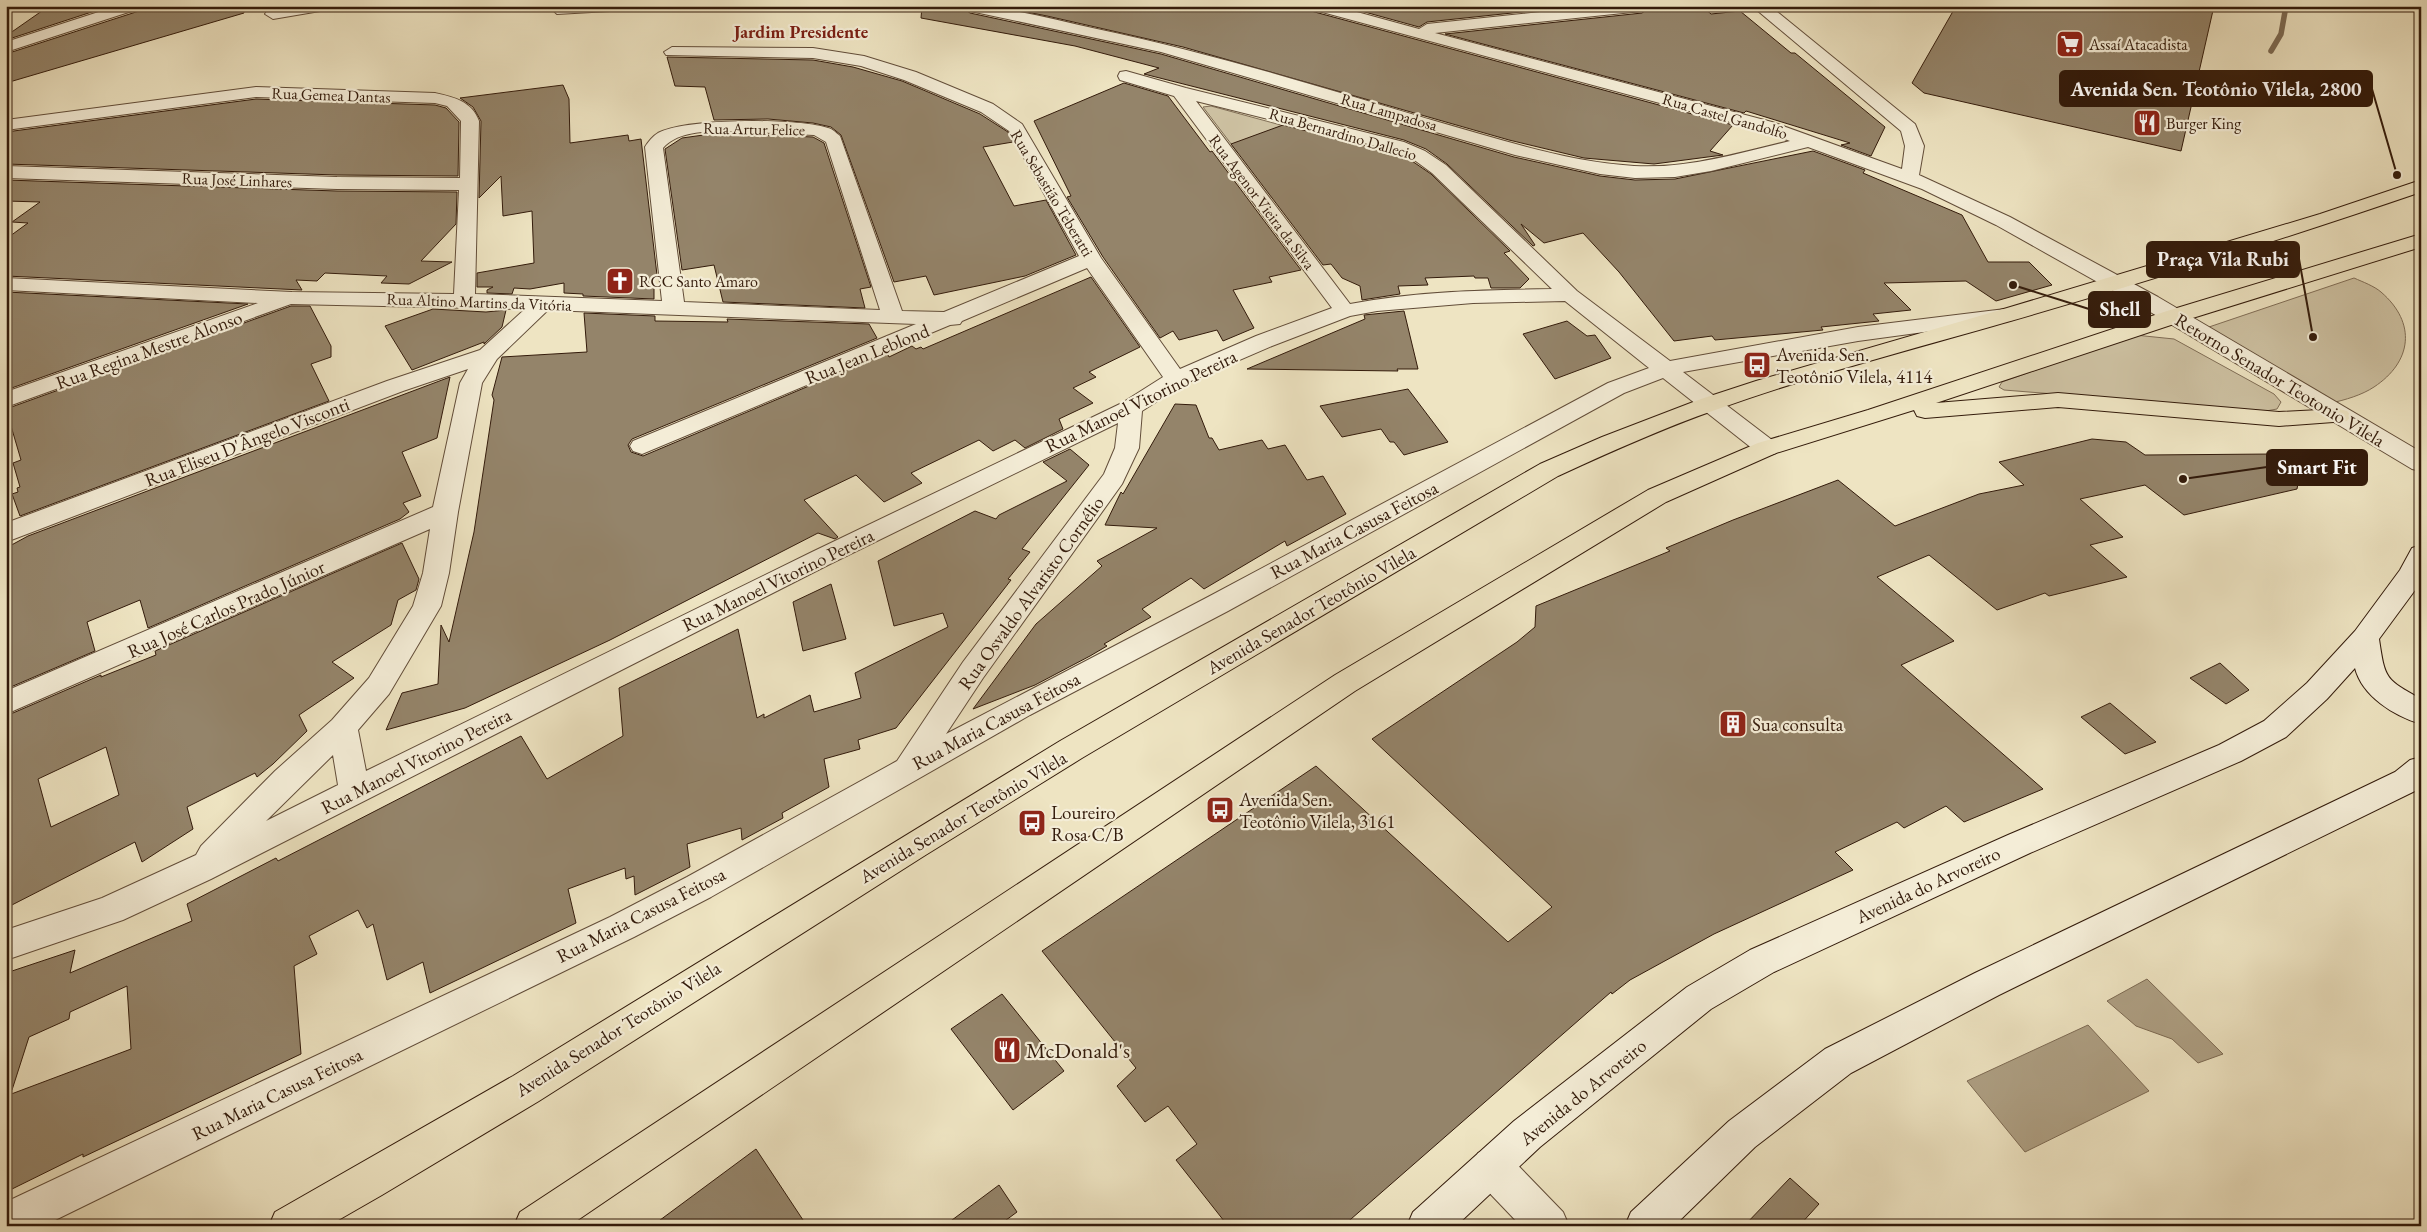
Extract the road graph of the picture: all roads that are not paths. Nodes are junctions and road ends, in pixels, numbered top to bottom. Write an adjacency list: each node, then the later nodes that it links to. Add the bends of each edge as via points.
1 (134, 6): 11 (street)
2 (320, 6): 9 (street)
3 (609, 6): 8 (street)
4 (970, 6): 16 (street, Rua Lampadosa, via 1164,48 1521,151 1600,168 1635,172 1674,171)
5 (1316, 6): 10 (street, Rua Castel Gandolfo)
6 (1642, 6): 10 (street)
7 (1760, 6): 18 (street, via 1909,128 1915,150)
8 (562, 11)
9 (273, 14)
10 (1410, 30): 16 (street, Rua Castel Gandolfo)
11 (6, 47)
12 (672, 52): 22 (street, Rua Sebastião Teberatti, via 789,52 848,57 910,76 987,108 1016,128)
13 (1126, 76): 14 (street, Rua Bernardino Dallecio)
14 (1180, 92): 25 (street, Rua Bernardino Dallecio, via 1419,154 1439,169); 30 (street, Rua Agenor Vieira da Silva)
15 (6, 126): 19 (street, Rua Gemea Dantas, via 238,93 434,98 453,102 468,114)
16 (1811, 141): 18 (street, Rua Castel Gandolfo)
17 (6, 172): 19 (street, Rua José Linhares, via 327,183)
18 (1909, 177): 23 (street, Rua Castel Gandolfo, via 2003,221)
19 (468, 184): 27 (street, Rua Gemea Dantas)
20 (2421, 186): 23 (main road, Avenida Senador Teotônio Vilela, via 2327,218)
21 (2421, 240): 33 (main road)
22 (1091, 259): 34 (street, Rua Jean Leblond); 37 (street, Rua Sebastião Teberatti)
23 (2113, 282): 31 (main road, Avenida Senador Teotônio Vilela); 33 (street, Retorno Senador Teotonio Vilela)
24 (6, 284): 26 (street, Rua Altino Martins da Vitória)
25 (1570, 295): 30 (street, Rua Manoel Vitorino Pereira, via 1473,297); 36 (street, Rua Bernardino Dallecio)
26 (292, 298): 27 (street, Rua Altino Martins da Vitória); 38 (street, Rua Regina Mestre Alonso)
27 (464, 300): 28 (street, Rua Altino Martins da Vitória)
28 (542, 304): 29 (street, Rua Altino Martins da Vitória); 35 (street)
29 (674, 309): 32 (street, Rua Altino Martins da Vitória); 32 (street, Rua Artur Felice, via 654,147 664,135 690,129 740,127 814,130 824,132 834,140)
30 (1345, 311): 37 (street, Rua Manoel Vitorino Pereira)
31 (2015, 313): 36 (street, Rua Maria Casusa Feitosa, via 1849,336); 39 (main road, Avenida Senador Teotônio Vilela)
32 (893, 316): 34 (street, Rua Altino Martins da Vitória)
33 (2175, 316): 41 (main road); 42 (street, Retorno Senador Teotonio Vilela)
34 (952, 318): 43 (street, Rua Jean Leblond)
35 (488, 355): 46 (street, via 471,383); 47 (street, Rua Eliseu D'Ângelo Visconti, via 386,389)
36 (1666, 369): 39 (street, Rua Bernardino Dallecio); 53 (street, Rua Maria Casusa Feitosa, via 1600,396)
37 (1176, 379): 40 (street, Rua Manoel Vitorino Pereira)
38 (6, 400)
39 (1709, 404): 44 (street, Rua Bernardino Dallecio); 60 (main road, Avenida Senador Teotônio Vilela, via 1611,442 1541,475 934,833 550,1072)
40 (1130, 408): 53 (street, Rua Osvaldo Alvaristo Cornélio, via 1128,448 1110,484 973,670); 55 (street, Rua Manoel Vitorino Pereira)
41 (1876, 415): 42 (main road, via 2058,400 2279,419); 44 (main road)
42 (2339, 416): 45 (street, Retorno Senador Teotonio Vilela)
43 (642, 446)
44 (1767, 448): 61 (main road, via 1632,509 1345,683)
45 (2421, 463)
46 (445, 512): 50 (street, Rua José Carlos Prado Júnior); 52 (street, via 436,573 427,606 379,686)
47 (6, 533)
48 (2421, 554): 49 (street, Avenida do Arvoreiro, via 2412,574)
49 (2365, 638): 51 (street, via 2374,679); 58 (street, Avenida do Arvoreiro, via 2317,691 2274,729 2230,753 1779,953 1699,998 1527,1134)
50 (6, 703)
51 (2421, 714)
52 (343, 728): 55 (street); 56 (street, via 251,815)
53 (908, 768): 59 (street, Rua Maria Casusa Feitosa, via 622,927)
54 (2421, 769): 64 (street, via 2397,785 1987,984 1838,1062 1742,1134)
55 (355, 792): 56 (street, Rua Manoel Vitorino Pereira)
56 (200, 869): 57 (street, Rua Manoel Vitorino Pereira, via 110,910)
57 (6, 945)
58 (1492, 1167): 62 (street, Avenida do Arvoreiro); 63 (street)
59 (6, 1224)
60 (289, 1226)
61 (534, 1226)
62 (1427, 1226)
63 (1549, 1226)
64 (1645, 1226)

